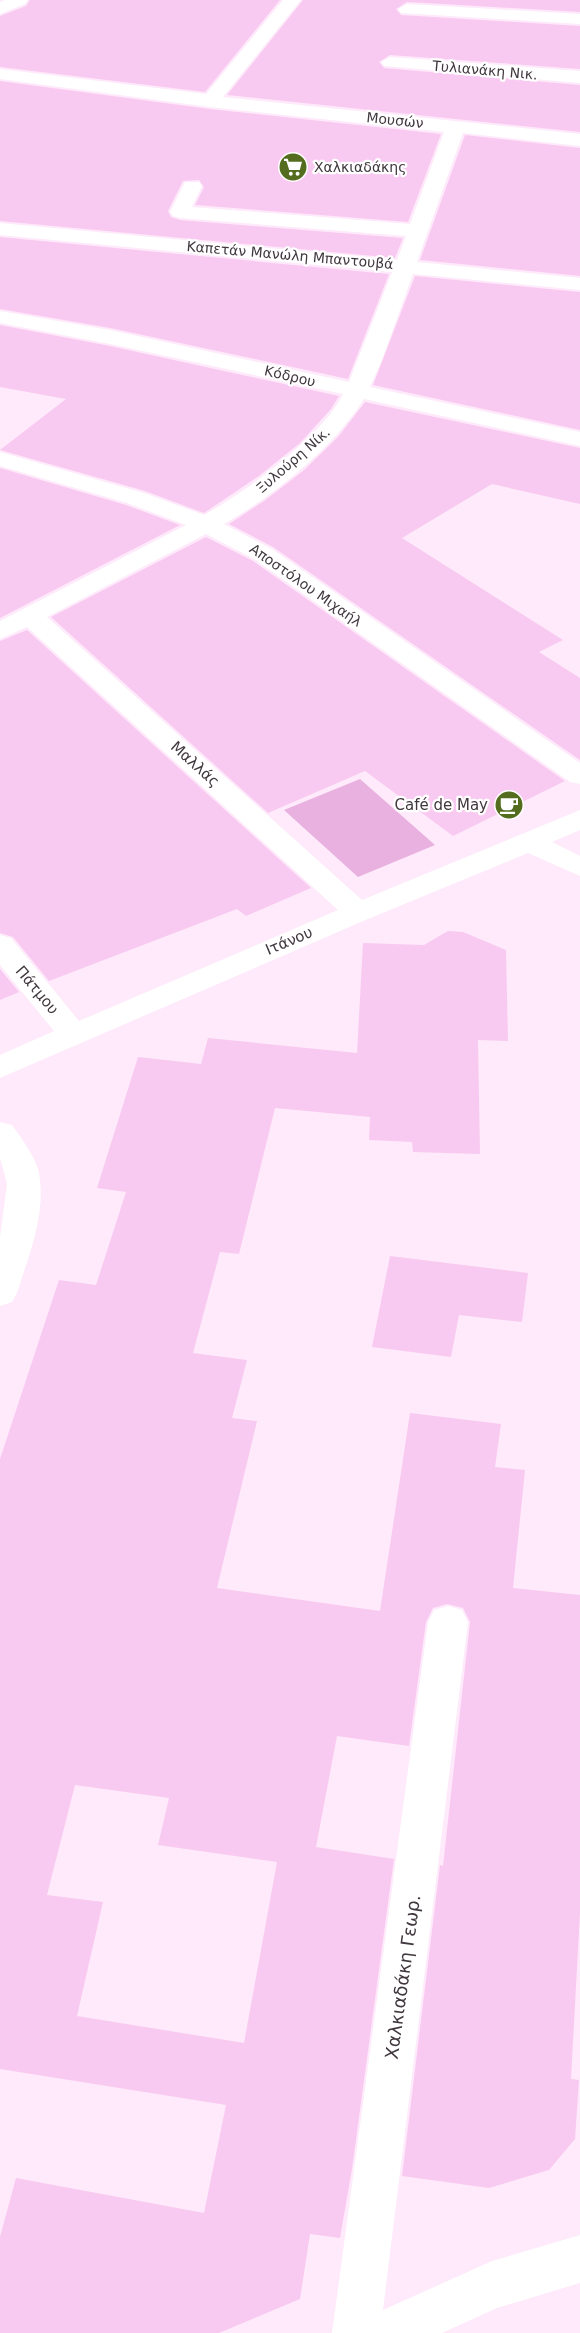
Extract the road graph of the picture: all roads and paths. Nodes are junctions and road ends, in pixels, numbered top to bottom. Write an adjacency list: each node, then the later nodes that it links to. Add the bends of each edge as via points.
1 (19, 0): 3 (street)
2 (292, 0): 9 (street)
3 (0, 9)
4 (407, 9): 5 (street)
5 (580, 19)
6 (390, 62): 8 (street, Τυλιανάκη Νικ.)
7 (0, 74): 9 (street, Μουσών)
8 (580, 78)
9 (210, 100): 10 (street, Μουσών)
10 (456, 126): 11 (street, Μουσών); 14 (street, Ξυλούρη Νίκ., via 430,174)
11 (580, 140)
12 (192, 186): 14 (street, via 180,212)
13 (0, 229): 15 (street, Καπετάν Μανώλη Μπαντουβά)
14 (419, 231): 15 (street, Ξυλούρη Νίκ.)
15 (407, 266): 16 (street, Καπετάν Μανώλη Μπαντουβά); 18 (street, Ξυλούρη Νίκ.)
16 (580, 284)
17 (0, 318): 18 (street, Κόδρου, via 110,337)
18 (357, 390): 19 (street, Κόδρου); 21 (street, Ξυλούρη Νίκ., via 338,419 312,447 263,487)
19 (580, 439)
20 (0, 459): 21 (street, Αποστόλου Μιχαήλ)
21 (206, 524): 22 (street, Ξυλούρη Νίκ.); 24 (street, Αποστόλου Μιχαήλ, via 263,554)
22 (32, 617): 23 (street, Ξυλούρη Νίκ.); 28 (street, Μαλλάς)
23 (0, 631)
24 (580, 776)
25 (580, 819): 26 (street, Ιτάνου)
26 (529, 842): 27 (street); 28 (street, Ιτάνου)
27 (580, 867)
28 (358, 912): 30 (street, Ιτάνου)
29 (0, 945): 30 (street, Πάτμου)
30 (74, 1035): 31 (street, Ιτάνου)
31 (0, 1067)
32 (0, 1133): 33 (street, via 21,1170 23,1200)
33 (0, 1293)
34 (448, 1622): 36 (street, Χαλκιαδάκη Γεωρ., via 425,1826 390,2059)
35 (580, 2259): 37 (street, via 492,2285)
36 (356, 2333)
37 (388, 2333)

